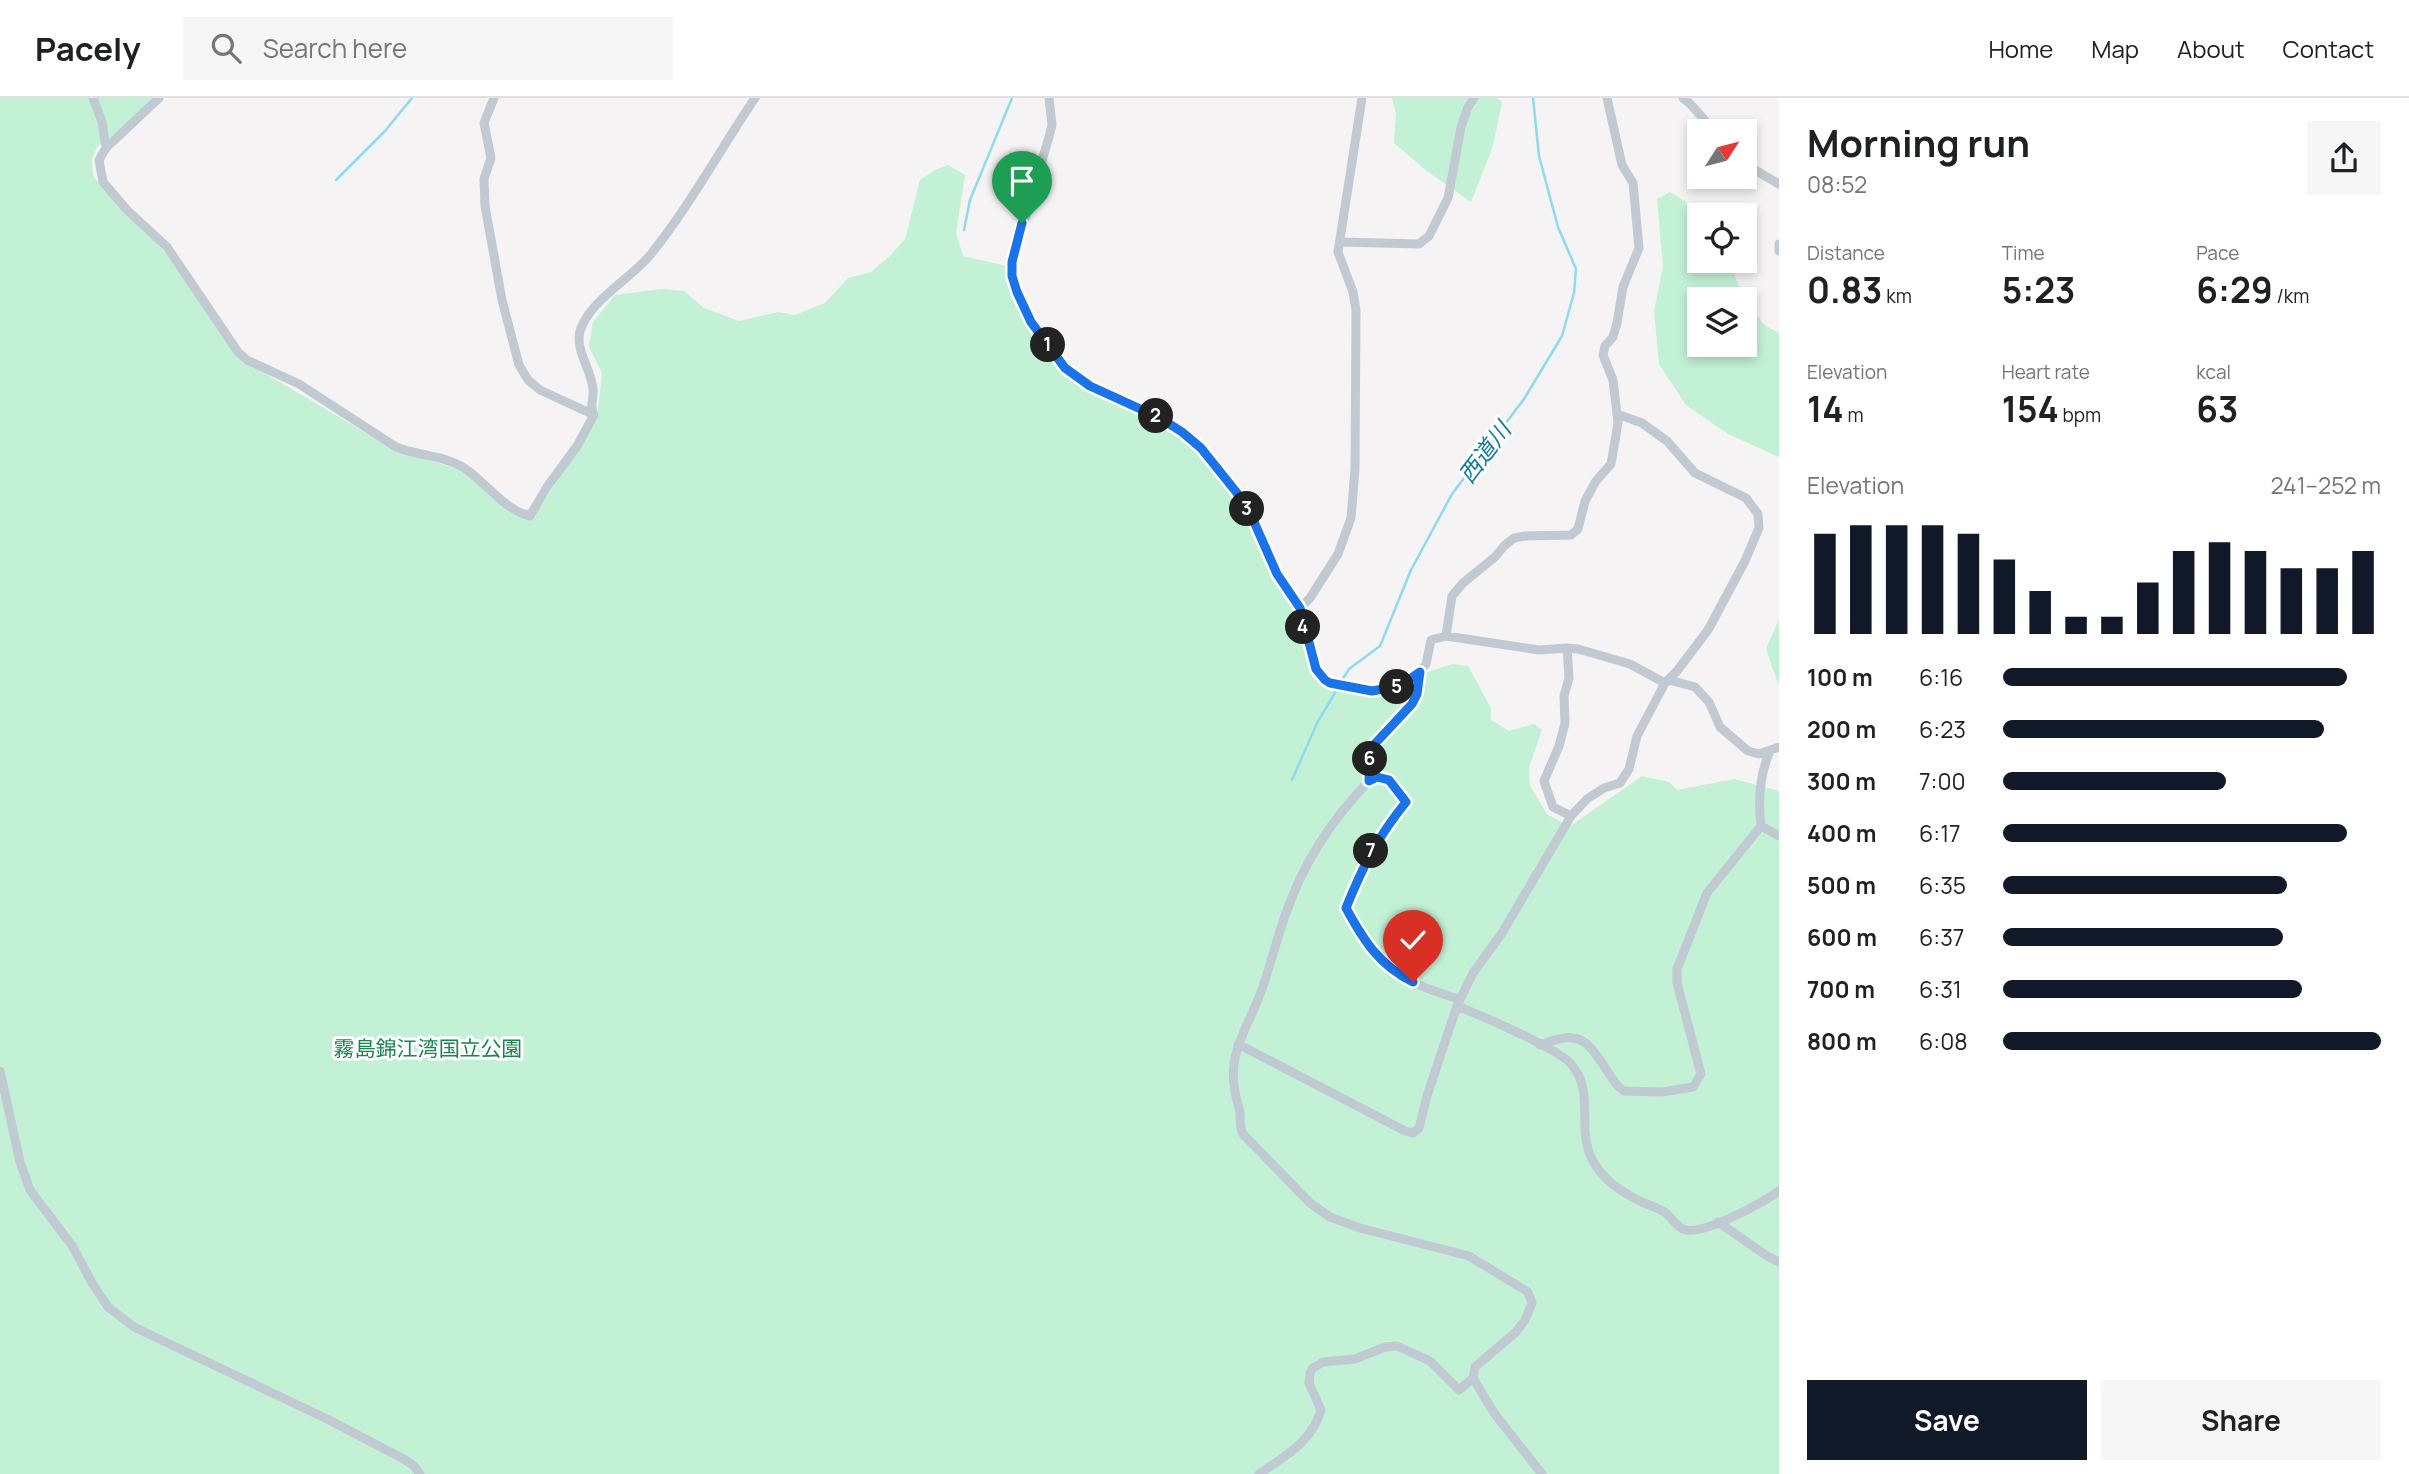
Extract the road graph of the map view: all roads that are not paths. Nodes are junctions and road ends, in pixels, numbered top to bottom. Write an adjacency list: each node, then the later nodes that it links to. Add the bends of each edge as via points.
1 (93, 98): 11 (street)
2 (159, 98): 11 (street)
3 (494, 98): 18 (street, via 484,123 491,158 484,179 485,206 519,365 540,390)
4 (755, 98): 18 (street, via 651,254 596,307 582,327 580,346 593,387 590,408)
5 (1049, 98): 19 (street, via 1052,125 1012,262 1012,276 1025,310 1065,368 1090,386 1152,413 1201,448 1251,515 1277,574)
6 (1362, 98): 14 (street)
7 (1474, 98): 14 (street, via 1461,127 1448,198 1429,236 1419,244)
8 (1607, 98): 17 (street, via 1622,165 1633,183 1640,248 1623,287 1613,337 1605,346)
9 (1683, 98): 10 (street)
10 (1702, 119)
11 (106, 148): 18 (street, via 99,160 103,182 167,247 238,352 299,384 396,447 466,469 530,516)
12 (1757, 171): 13 (street)
13 (1779, 184)
14 (1340, 242): 19 (street, via 1338,253 1356,310 1351,518 1338,554)
15 (1779, 244): 16 (street)
16 (1779, 251)
17 (1617, 414): 20 (street, via 1611,464 1585,501 1578,529 1564,536 1514,538 1452,596); 23 (street, via 1642,423 1667,441 1695,473 1746,498 1760,521 1745,561 1708,630)
18 (594, 415)
19 (1300, 608): 22 (street, via 1316,669 1330,683 1388,690)
20 (1446, 636): 21 (street, via 1539,650); 22 (street, via 1431,640)
21 (1567, 648): 23 (street, via 1630,664); 26 (street, via 1566,723 1545,781 1553,807)
22 (1420, 672): 25 (street, via 1412,704 1370,749)
23 (1667, 682): 24 (street, via 1695,687 1709,702 1720,727 1748,751 1759,754); 26 (street, via 1637,736 1629,769 1620,783 1587,799)
24 (1774, 749): 27 (street, via 1763,769)
25 (1369, 781): 29 (street, via 1377,777 1389,780 1406,802 1380,835 1346,908 1379,960); 30 (street, via 1318,844 1286,912 1261,993)
26 (1571, 816): 29 (street)
27 (1761, 826): 28 (street); 31 (street, via 1707,893 1677,969 1701,1074 1693,1087 1624,1091 1582,1040 1559,1037)
28 (1779, 836)
29 (1458, 1003): 30 (street, via 1421,1126 1413,1133); 31 (street)
30 (1238, 1044): 36 (street, via 1232,1077 1241,1132 1310,1203 1330,1217 1360,1228 1469,1256 1528,1292 1531,1310 1525,1320 1475,1367)
31 (1540, 1045): 34 (street, via 1570,1063 1581,1079 1586,1140 1591,1157 1609,1182 1686,1230)
32 (0, 1071): 37 (street, via 30,1190 73,1247 108,1307 134,1328 325,1418 404,1459)
33 (1779, 1191): 34 (street, via 1760,1205)
34 (1718, 1222): 35 (street)
35 (1779, 1262)
36 (1473, 1378): 38 (street, via 1459,1390 1430,1361 1397,1346 1349,1361 1318,1364 1309,1379 1321,1410 1313,1429 1300,1445); 39 (street)
37 (420, 1474)
38 (1259, 1474)
39 (1542, 1474)

